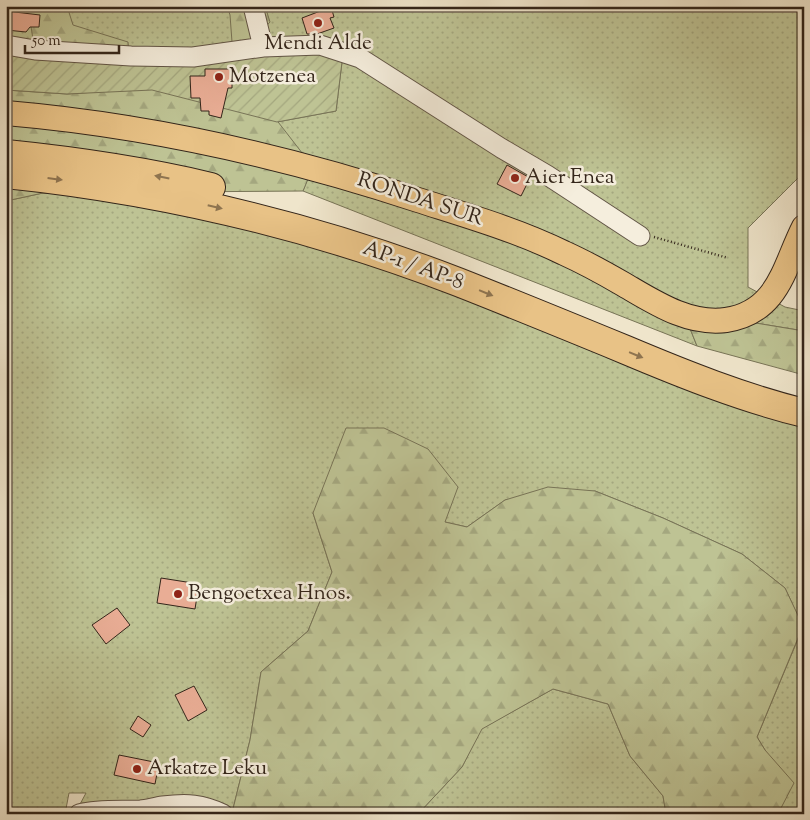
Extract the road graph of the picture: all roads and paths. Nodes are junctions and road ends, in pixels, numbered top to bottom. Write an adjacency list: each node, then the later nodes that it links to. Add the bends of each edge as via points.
1 (253, 6): 3 (street)
2 (6, 45): 3 (street, via 36,50 184,57)
3 (263, 47): 8 (street, via 320,45 360,58)
4 (6, 113): 10 (main road, RONDA SUR, via 117,126 186,139 380,186 548,245 664,308 690,318 724,320 746,314 773,292)
5 (6, 154): 11 (highway, AP-1 / AP-8, one-way to 5, via 720,368 463,263 358,226 198,184 89,164)
6 (6, 174): 12 (highway, AP-1 / AP-8, one-way to 12, via 86,183 185,201 318,234 457,281 663,366)
7 (804, 227): 10 (main road, RONDA SUR)
8 (640, 236): 9 (path)
9 (728, 258)
10 (797, 262)
11 (804, 393)
12 (804, 413)
13 (79, 814): 14 (street, via 95,810 142,810 194,804)
14 (223, 814)

